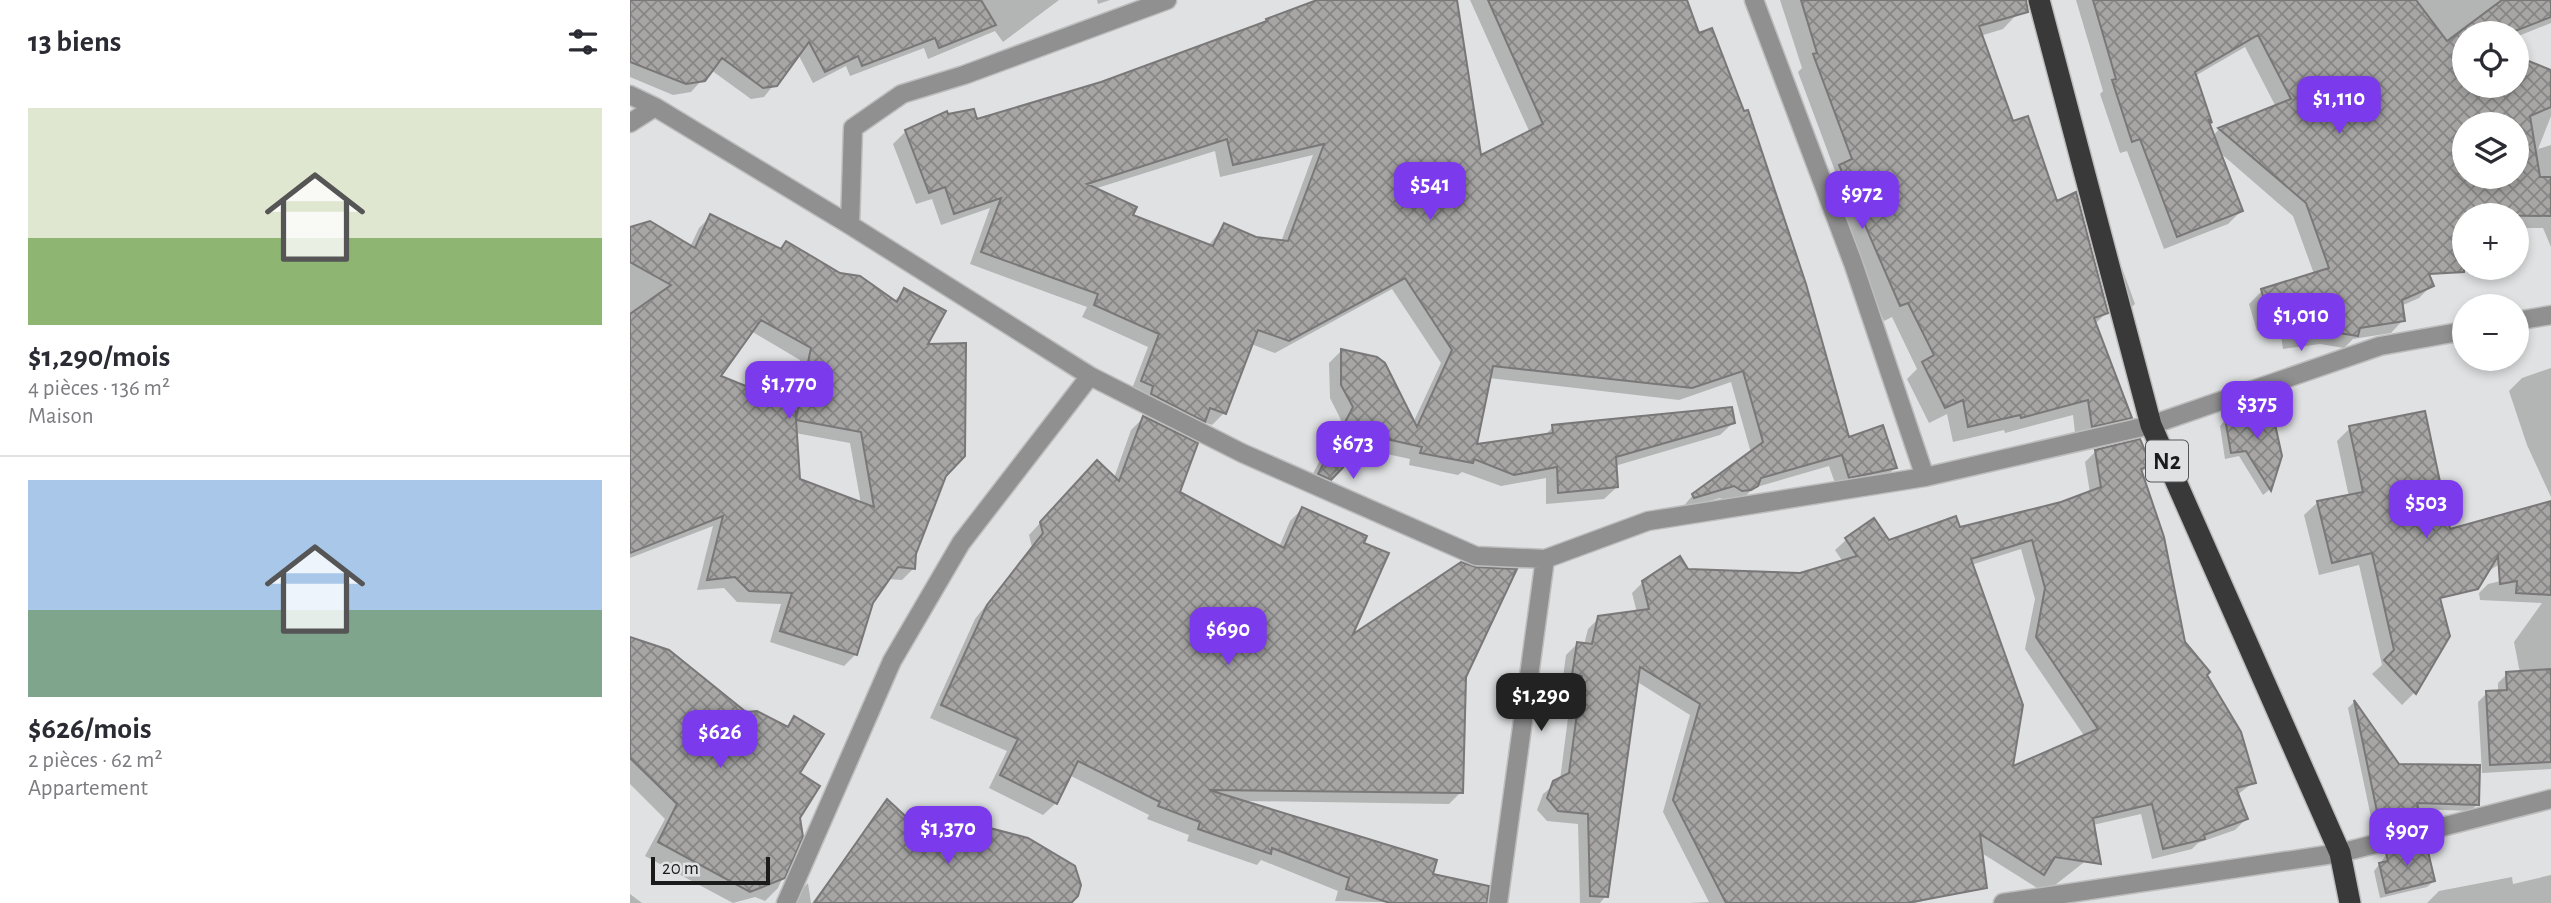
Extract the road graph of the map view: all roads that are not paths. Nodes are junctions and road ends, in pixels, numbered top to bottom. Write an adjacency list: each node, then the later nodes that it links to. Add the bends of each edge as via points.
1 (1167, 0): 7 (street, via 902,94 853,128)
2 (1754, 0): 13 (street, via 1853,263)
3 (2039, 0): 12 (highway, N2)
4 (630, 95): 5 (street)
5 (655, 107): 6 (street); 7 (street)
6 (630, 123)
7 (850, 225): 11 (street)
8 (2551, 315): 9 (street)
9 (2529, 319)
10 (2452, 333): 12 (street, via 2380,346)
11 (1090, 376): 14 (street, via 1242,453 1476,556); 17 (street, via 961,542 891,661)
12 (2151, 425): 13 (street); 16 (highway, N2)
13 (1925, 477): 14 (street, via 1648,521)
14 (1545, 559): 18 (street)
15 (2551, 799): 16 (street)
16 (2340, 853): 19 (street); 20 (highway, N2)
17 (786, 903)
18 (1498, 903)
19 (2003, 903)
20 (2350, 903)

